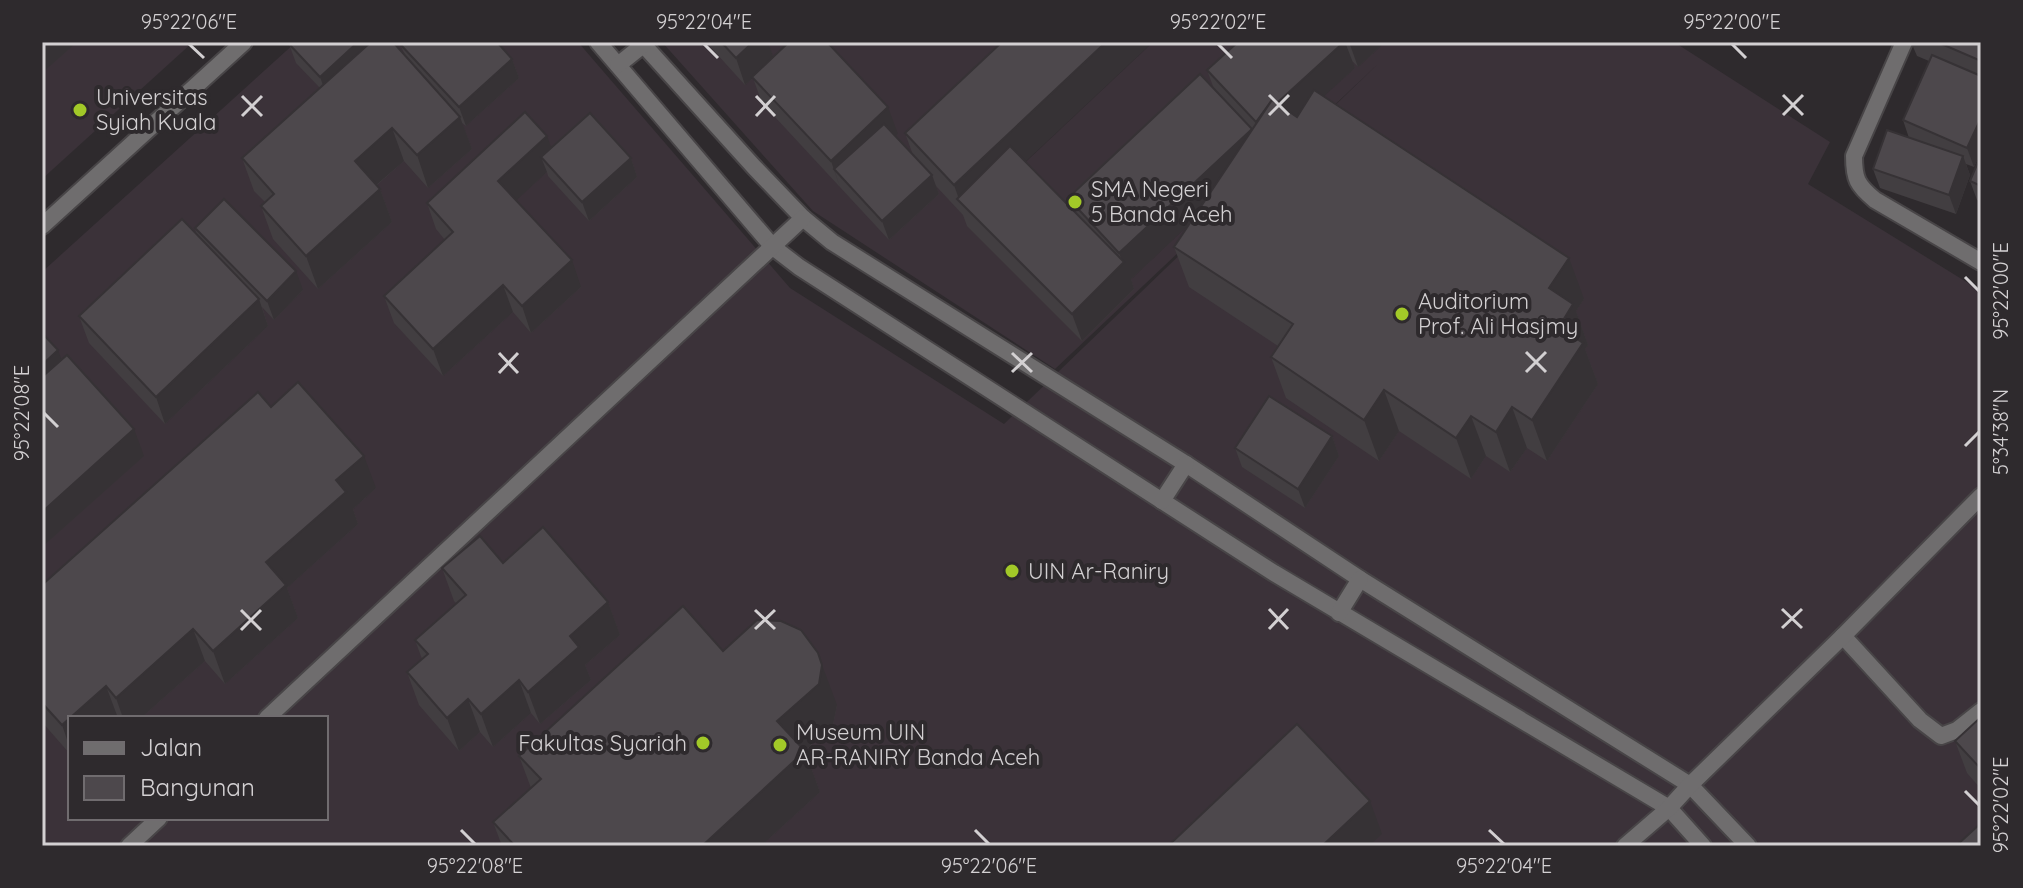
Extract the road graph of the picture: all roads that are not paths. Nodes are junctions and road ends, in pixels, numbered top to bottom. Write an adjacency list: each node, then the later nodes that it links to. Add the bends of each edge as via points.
1 (244, 42): 7 (street)
2 (598, 42): 5 (street)
3 (1904, 42): 9 (street, via 1854,156 1854,174 1875,200)
4 (642, 43): 5 (street); 6 (street)
5 (618, 65): 8 (street)
6 (803, 218): 8 (street); 10 (street, via 832,242)
7 (42, 226)
8 (773, 247): 12 (street); 17 (street)
9 (1981, 262)
10 (1186, 464): 12 (street); 13 (street)
11 (1981, 496): 15 (street)
12 (1162, 501): 14 (street)
13 (1360, 579): 14 (street); 18 (street)
14 (1339, 613): 19 (street)
15 (1843, 636): 16 (street, via 1941,736); 18 (street)
16 (1981, 711)
17 (269, 716)
18 (1690, 785): 19 (street); 24 (street)
19 (1669, 808): 22 (street); 23 (street)
20 (157, 820): 21 (street)
21 (129, 846)
22 (1625, 846)
23 (1703, 846)
24 (1748, 846)

